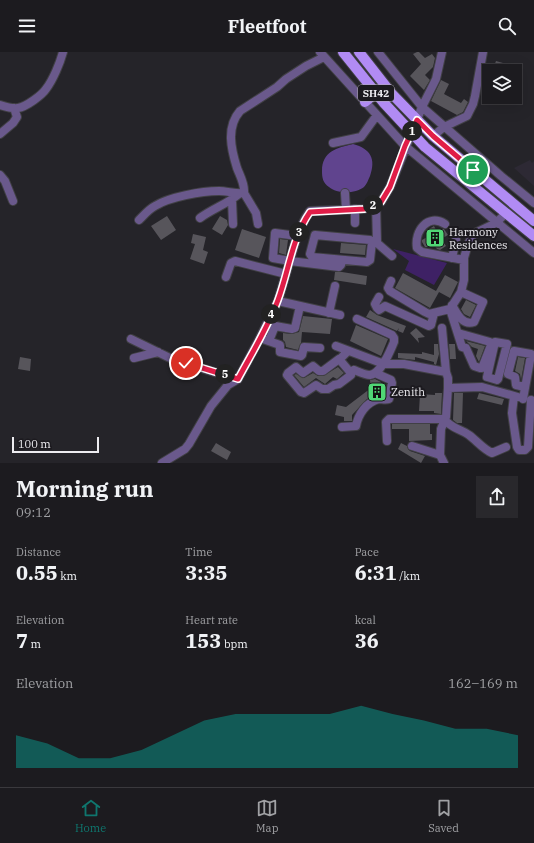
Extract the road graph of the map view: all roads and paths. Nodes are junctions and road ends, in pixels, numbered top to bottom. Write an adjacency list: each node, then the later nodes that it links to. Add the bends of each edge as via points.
1 (63, 52): 12 (street, via 46,89 32,101 20,108)
2 (343, 52): 8 (main road, SH42)
3 (359, 52): 14 (main road, SH42, via 392,94)
4 (378, 52): 11 (street)
5 (442, 52): 11 (street)
6 (483, 52): 15 (street, via 476,96 470,111 467,116)
7 (322, 55): 9 (street); 22 (street, via 235,116 230,136 236,167 244,188)
8 (376, 93): 9 (main road); 16 (main road, SH42)
9 (365, 102): 13 (street)
10 (0, 105): 12 (street)
11 (422, 107): 14 (street); 15 (street)
12 (14, 108): 17 (street, via 17,117)
13 (377, 115): 19 (street, via 361,137); 20 (street)
14 (417, 120): 16 (street); 18 (main road, SH42)
15 (444, 127): 18 (street); 26 (street)
16 (412, 132): 20 (street); 30 (main road, SH42, via 425,146)
17 (0, 134)
18 (433, 136): 33 (main road, SH42)
19 (333, 143)
20 (405, 146): 27 (street, via 390,187 381,202); 35 (street)
21 (0, 175): 25 (street, via 5,181)
22 (241, 193): 24 (street); 32 (street, via 200,192 177,197 156,205); 37 (street, via 256,213)
23 (345, 193): 28 (street)
24 (232, 200): 31 (street); 36 (street)
25 (12, 201)
26 (534, 203)
27 (376, 204): 29 (street); 43 (street, via 377,243)
28 (346, 210): 29 (street); 39 (street, via 310,212)
29 (356, 210): 34 (street)
30 (506, 213): 35 (street); 40 (main road, SH42)
31 (200, 218)
32 (139, 220)
33 (534, 221)
34 (355, 223)
35 (496, 223): 42 (street); 46 (street, via 475,233 468,244)
36 (233, 224)
37 (258, 224)
38 (445, 224): 44 (street, via 436,220 424,224 417,236 417,248 422,252)
39 (297, 236): 47 (street); 47 (street, via 274,234 273,258)
40 (534, 236)
41 (456, 240): 44 (street)
42 (534, 253)
43 (392, 256)
44 (452, 258): 46 (street)
45 (342, 260): 45 (street, via 369,262 372,241 315,235 311,256); 47 (street, via 341,266)
46 (464, 260): 52 (street)
47 (290, 261): 48 (street)
48 (286, 274): 49 (street, via 235,261 231,263); 54 (street)
49 (226, 277)
50 (392, 282): 58 (street, via 388,288 395,299 429,314)
51 (335, 286): 57 (street)
52 (461, 292): 56 (street); 56 (street, via 483,302 474,322 470,324 462,321)
53 (379, 297): 58 (street, via 375,304 379,310 385,306 429,326)
54 (278, 301): 55 (street); 63 (street)
55 (300, 306): 57 (street); 65 (street, via 295,328 275,326)
56 (451, 307): 58 (street); 62 (street)
57 (329, 312): 59 (street)
58 (434, 313)
59 (340, 315)
60 (357, 319): 73 (street, via 394,338)
61 (442, 328): 76 (street)
62 (458, 333): 67 (street); 67 (street, via 490,342 491,346 482,368 474,366 466,348)
63 (260, 338): 65 (street); 78 (street)
64 (131, 339): 70 (street)
65 (269, 341): 68 (street, via 280,345 280,352 301,356 304,347)
66 (336, 346): 69 (street)
67 (462, 346): 74 (street)
68 (320, 348)
69 (348, 351): 72 (street); 73 (street)
70 (158, 352): 71 (street); 78 (street, via 174,360)
71 (134, 358)
72 (340, 359): 72 (street, via 323,371 313,366 303,373 296,367 287,375 304,393 316,385 328,389 351,375)
73 (384, 364): 76 (street, via 404,364); 77 (street)
74 (469, 365)
75 (354, 370): 77 (street, via 366,375)
76 (446, 372): 81 (street)
77 (375, 373): 86 (street, via 391,380 389,399 381,399 368,405 359,416 356,426)
78 (238, 379): 91 (street, via 228,385 208,411 189,444)
79 (492, 379): 82 (street)
80 (525, 387): 84 (street)
81 (448, 388): 82 (street); 85 (street)
82 (490, 389): 83 (street)
83 (514, 396): 84 (street); 84 (street, via 512,413 519,450 528,447)
84 (529, 400)
85 (444, 419): 87 (street, via 389,419 386,422); 89 (street, via 449,426 467,434 492,453); 90 (street)
86 (342, 427)
87 (387, 442)
88 (412, 446): 90 (street)
89 (506, 447)
90 (440, 455): 92 (street)
91 (162, 463)
92 (444, 463)

